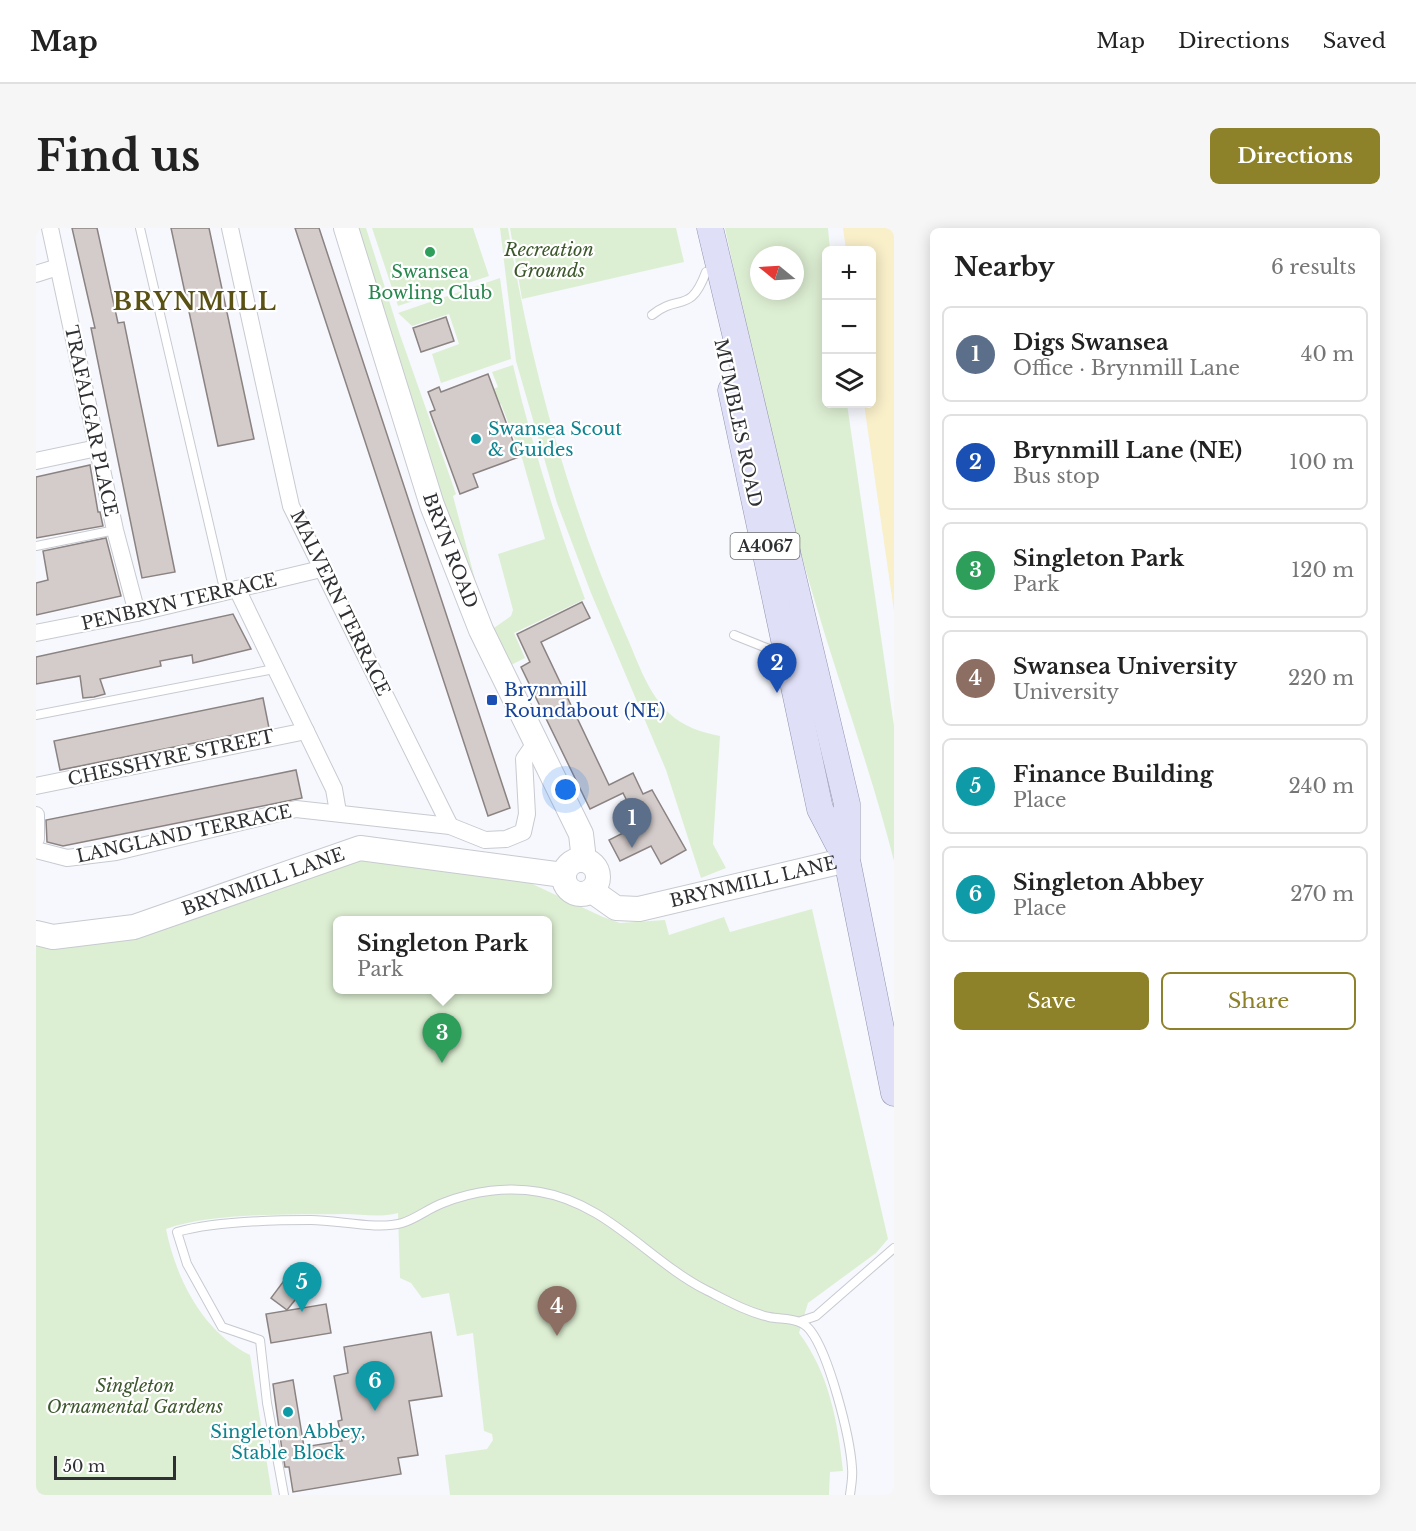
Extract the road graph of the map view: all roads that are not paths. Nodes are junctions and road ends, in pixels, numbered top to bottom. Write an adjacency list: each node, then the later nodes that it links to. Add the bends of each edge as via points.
1 (50, 228): 7 (street, TRAFALGAR PLACE)
2 (140, 228): 16 (lane)
3 (230, 228): 15 (street, MALVERN TERRACE, via 291,506)
4 (346, 228): 24 (street, BRYN ROAD, via 432,505 486,642)
5 (695, 228): 8 (main road, MUMBLES ROAD / A4067)
6 (710, 228): 32 (main road, MUMBLES ROAD / A4067, via 847,804)
7 (58, 267): 9 (street); 11 (street, TRAFALGAR PLACE)
8 (706, 272): 10 (lane, via 698,294 662,307); 21 (main road, MUMBLES ROAD / A4067)
9 (36, 274)
10 (652, 315)
11 (97, 448): 12 (street); 13 (street, TRAFALGAR PLACE)
12 (36, 461)
13 (115, 530): 14 (lane); 17 (street, TRAFALGAR PLACE)
14 (36, 546)
15 (321, 569): 16 (street, PENBRYN TERRACE); 28 (street, MALVERN TERRACE)
16 (231, 591): 17 (street, PENBRYN TERRACE); 20 (street)
17 (136, 613): 18 (street, PENBRYN TERRACE)
18 (36, 633)
19 (734, 635): 21 (lane, via 769,649 780,657)
20 (274, 669): 22 (lane); 23 (street)
21 (793, 677): 32 (main road, MUMBLES ROAD / A4067, via 820,809)
22 (36, 715)
23 (306, 730): 25 (street, CHESSHYRE STREET); 26 (street, via 334,789)
24 (535, 743): 28 (street, LANGLAND TERRACE, via 524,759 527,814 523,832 485,840); 31 (street, BRYN ROAD, via 581,834)
25 (36, 786)
26 (338, 812): 28 (street, LANGLAND TERRACE); 30 (street, LANGLAND TERRACE, via 296,809 116,852 67,858)
27 (36, 815): 29 (street)
28 (450, 826)
29 (36, 839)
30 (36, 850)
31 (584, 860): 33 (street, via 567,866); 34 (street, via 593,864 598,873 598,883)
32 (847, 860): 34 (street, BRYNMILL LANE, via 639,909 616,908); 36 (main road, MUMBLES ROAD / A4067)
33 (563, 874): 34 (street, BRYNMILL LANE, via 569,890 576,895); 35 (street, BRYNMILL LANE, via 360,848 134,927 53,937)
34 (592, 891)
35 (36, 933)
36 (894, 1093)
37 (894, 1248): 38 (lane, via 816,1316)
38 (801, 1321): 39 (lane, via 767,1317 725,1300 701,1288 588,1208 539,1191 472,1193 441,1203 402,1223 311,1220 198,1226 177,1232 187,1263 222,1327 260,1340); 40 (lane, via 811,1330 826,1362 840,1408 852,1468)
39 (284, 1495)
40 (850, 1495)

